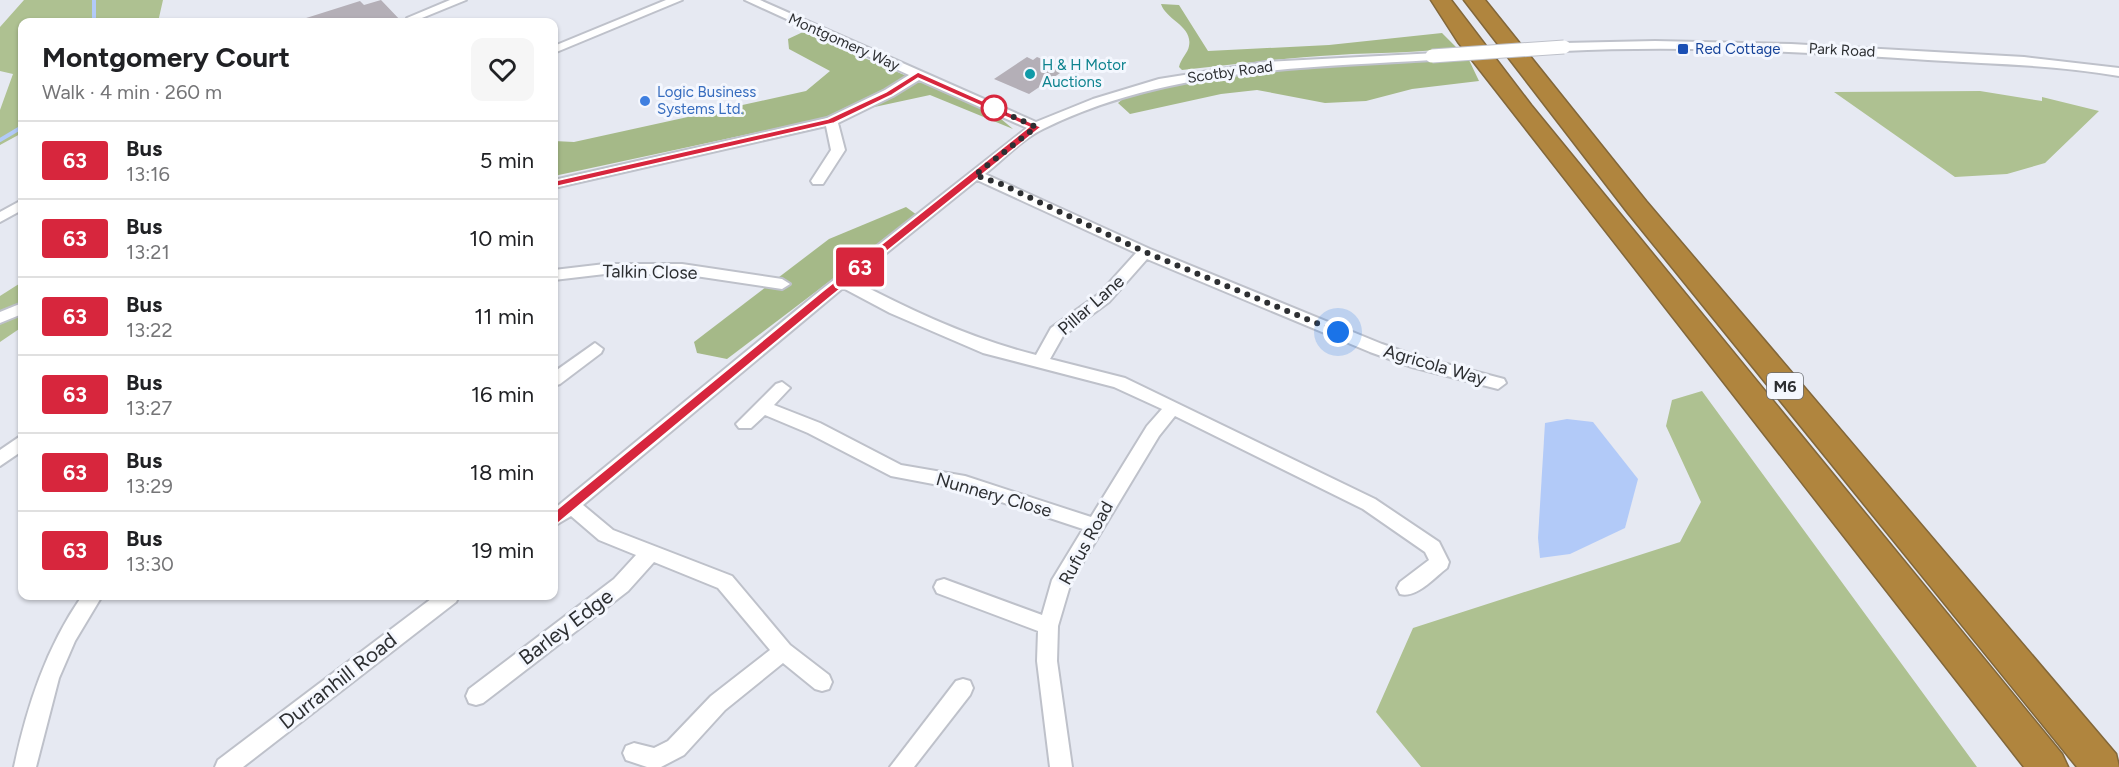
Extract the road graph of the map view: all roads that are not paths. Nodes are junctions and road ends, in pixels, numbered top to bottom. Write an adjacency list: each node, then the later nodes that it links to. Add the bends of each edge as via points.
1 (460, 0): 8 (street)
2 (676, 0): 11 (street)
3 (751, 0): 14 (street, Montgomery Way)
4 (1433, 0): 9 (highway)
5 (1441, 0): 9 (highway, M6)
6 (1474, 0): 10 (highway, M6)
7 (1480, 0): 10 (highway)
8 (412, 18)
9 (1466, 37): 59 (highway, M6)
10 (1501, 37): 60 (highway, M6)
11 (558, 48)
12 (1432, 56): 13 (street, Park Road, bridge, via 1670,42 2040,63); 16 (street, Scotby Road, via 1266,66 1159,83)
13 (2119, 72)
14 (918, 75): 15 (street); 16 (street, Montgomery Way)
15 (831, 121): 17 (street); 19 (street, via 838,150)
16 (1036, 127): 18 (street)
17 (598, 174): 20 (street); 21 (street, via 599,185)
18 (975, 175): 25 (street, Agricola Way); 27 (street)
19 (818, 181)
20 (558, 183)
21 (558, 193)
22 (18, 207): 23 (street)
23 (3, 216): 24 (street)
24 (18, 221)
25 (1145, 252): 32 (street, Pillar Lane, via 1104,298 1057,332); 34 (street, Agricola Way, via 1376,348)
26 (558, 275): 28 (street, Talkin Close, via 605,269 682,269)
27 (842, 281): 32 (street, via 895,309 988,349); 41 (street)
28 (782, 284)
29 (18, 310): 30 (street)
30 (0, 318)
31 (595, 349): 33 (street)
32 (1041, 361): 36 (street, via 1119,382)
33 (558, 377)
34 (1498, 383)
35 (782, 388): 37 (street)
36 (1173, 407): 43 (street, Rufus Road, via 1153,431); 46 (street, via 1369,504 1432,547 1440,562)
37 (764, 408): 38 (street); 43 (street, Nunnery Close, via 814,428 897,471 964,483)
38 (745, 424)
39 (18, 445): 40 (street)
40 (0, 459)
41 (572, 506): 42 (street); 44 (street, via 606,535)
42 (558, 516)
43 (1093, 525): 49 (street, Rufus Road, via 1062,580)
44 (650, 553): 50 (street, via 725,582); 53 (street, Barley Edge, via 621,585)
45 (944, 587): 49 (street)
46 (1407, 588)
47 (89, 600): 55 (street, via 71,626 42,700)
48 (444, 600): 56 (street, Durranhill Road)
49 (1048, 626): 58 (street, Rufus Road, via 1047,661)
50 (783, 651): 51 (street); 54 (street, via 718,703 676,748 655,759)
51 (822, 682)
52 (963, 688): 57 (street)
53 (476, 696)
54 (634, 753)
55 (25, 767)
56 (226, 767)
57 (901, 767)
58 (1061, 767)
59 (2048, 767)
60 (2102, 767)

